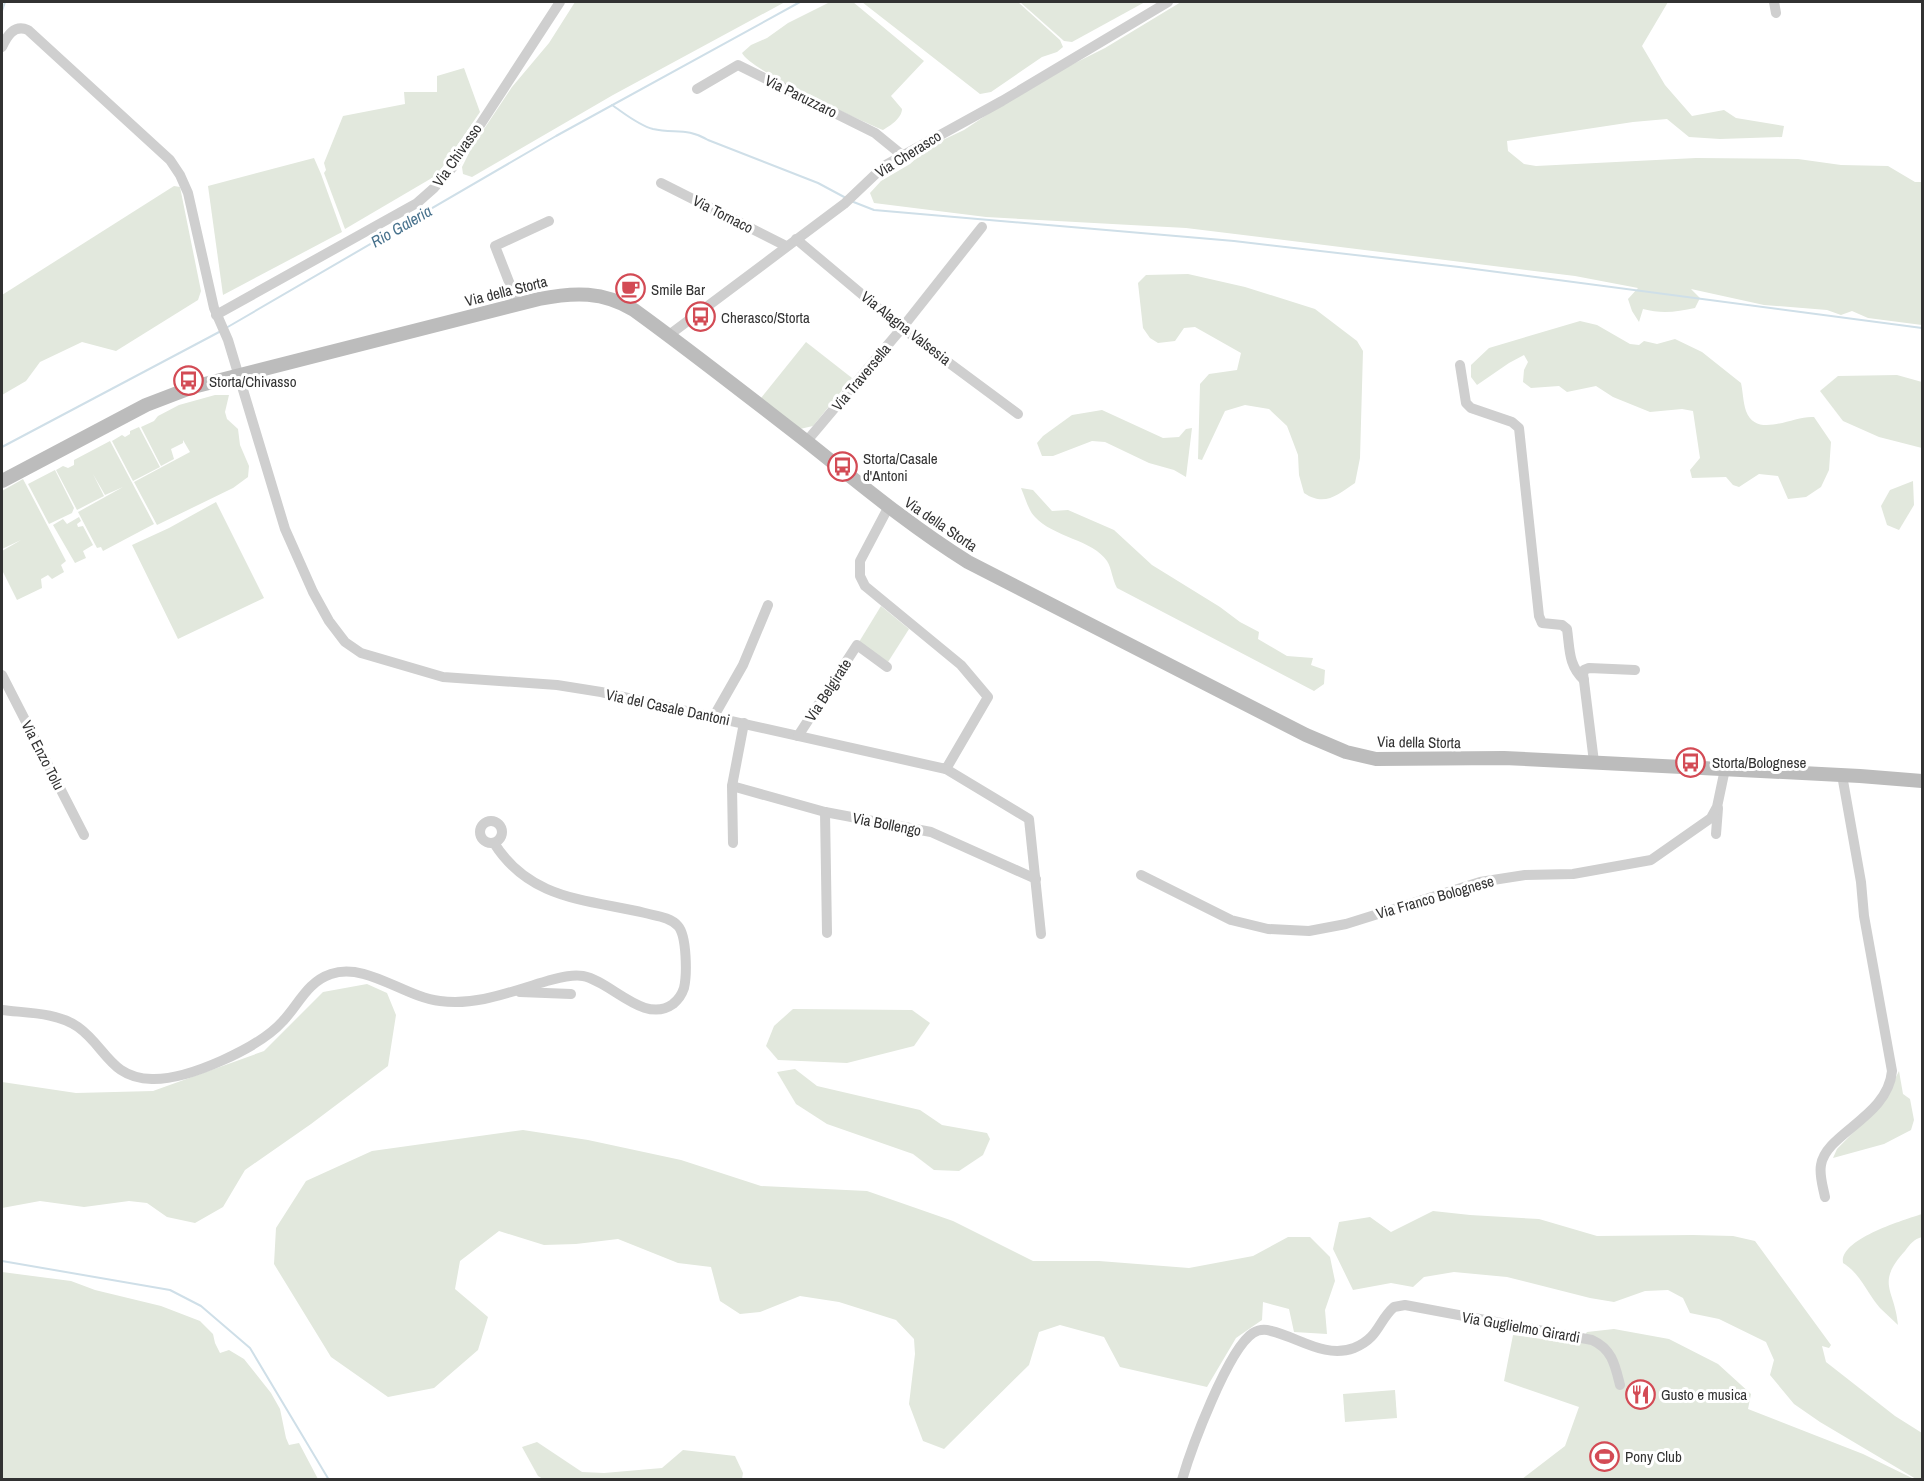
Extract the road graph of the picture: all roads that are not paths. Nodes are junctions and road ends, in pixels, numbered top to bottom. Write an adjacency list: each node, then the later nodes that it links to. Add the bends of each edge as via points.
1 (560, 2): 14 (street, Via Chivasso, via 452,168 434,189 417,203)
2 (1168, 2): 7 (street, Via Cherasco)
3 (1774, 2): 4 (street)
4 (1776, 13)
5 (2, 46): 14 (street, via 14,30 28,30 176,167 190,201)
6 (696, 89): 7 (street, Via Paruzzaro, via 738,65 875,133)
7 (902, 155): 11 (street, Via Cherasco)
8 (661, 183): 12 (street, Via Tornaco)
9 (549, 221): 13 (street, via 495,246)
10 (982, 227): 15 (street, Via Traversella)
11 (796, 239): 12 (street, Via Cherasco); 15 (street, Via Alagna Valsesia)
12 (786, 246): 16 (street, Via Cherasco)
13 (518, 305): 16 (main road, Via della Storta, via 563,294 596,295 623,303); 18 (main road, Via della Storta)
14 (218, 320): 18 (street, via 228,340)
15 (902, 328): 19 (street, Via Alagna Valsesia); 20 (street, Via Traversella)
16 (669, 335): 20 (main road, Via della Storta)
17 (1460, 365): 27 (street, via 1466,403 1519,428 1539,616 1542,623 1568,629 1571,662)
18 (237, 376): 21 (main road, Via della Storta, via 146,405); 28 (street, Via del Casale Dantoni, via 294,549 321,607 352,648 361,654 444,677 578,688)
19 (1018, 414)
20 (806, 442): 22 (main road, Via della Storta)
21 (2, 480)
22 (888, 508): 31 (main road, Via della Storta, via 936,542 1000,579 1346,752 1376,759); 32 (street, via 860,561 862,581 875,596 961,665 988,697)
23 (768, 605): 28 (street, via 743,665)
24 (887, 667): 30 (street, Via Belgirate, via 857,645)
25 (1635, 670): 27 (street, via 1589,668 1584,670)
26 (2, 675): 40 (street, Via Enzo Tolu)
27 (1584, 680): 31 (street)
28 (714, 716): 29 (street, Via del Casale Dantoni)
29 (744, 723): 30 (street, Via del Casale Dantoni); 36 (street)
30 (798, 736): 32 (street, Via del Casale Dantoni)
31 (1594, 762): 33 (main road, Via della Storta)
32 (946, 769): 44 (street, Via del Casale Dantoni, via 1029,819)
33 (1725, 769): 34 (main road, Via della Storta); 37 (street, Via Franco Bolognese)
34 (1842, 775): 35 (main road, Via della Storta); 45 (street)
35 (1923, 781)
36 (732, 786): 38 (street, Via Bollengo); 42 (street)
37 (1718, 802): 39 (street, Via Franco Bolognese); 43 (street, Via Franco Bolognese, via 1706,823 1651,860 1574,874 1525,875 1480,882 1346,924 1309,931 1268,929 1231,920)
38 (825, 812): 44 (street, Via Bollengo, via 939,835); 47 (street)
39 (1716, 834)
40 (84, 835)
41 (494, 843): 49 (street, via 517,871 540,886 577,900 666,919 680,928 684,940 684,987 679,999 664,1009 644,1009 579,975)
42 (733, 843)
43 (1140, 875)
44 (1036, 879): 48 (street)
45 (1861, 882): 46 (street); 52 (street, via 1891,1078 1873,1110 1824,1156 1821,1167)
46 (1872, 922)
47 (827, 933)
48 (1041, 934)
49 (514, 992): 50 (street); 51 (street, via 466,1002 441,1001 416,996 357,972 332,974 310,986 284,1021 247,1049 199,1069 153,1079 129,1075 115,1067 70,1023 55,1017)
50 (571, 994)
51 (2, 1010)
52 (1825, 1197)
53 (1620, 1384): 54 (street, Via Guglielmo Girardi, via 1610,1354 1592,1340 1405,1305 1391,1310 1369,1339 1343,1351 1328,1350 1267,1330 1258,1331 1240,1347 1216,1392)
54 (1182, 1479)

